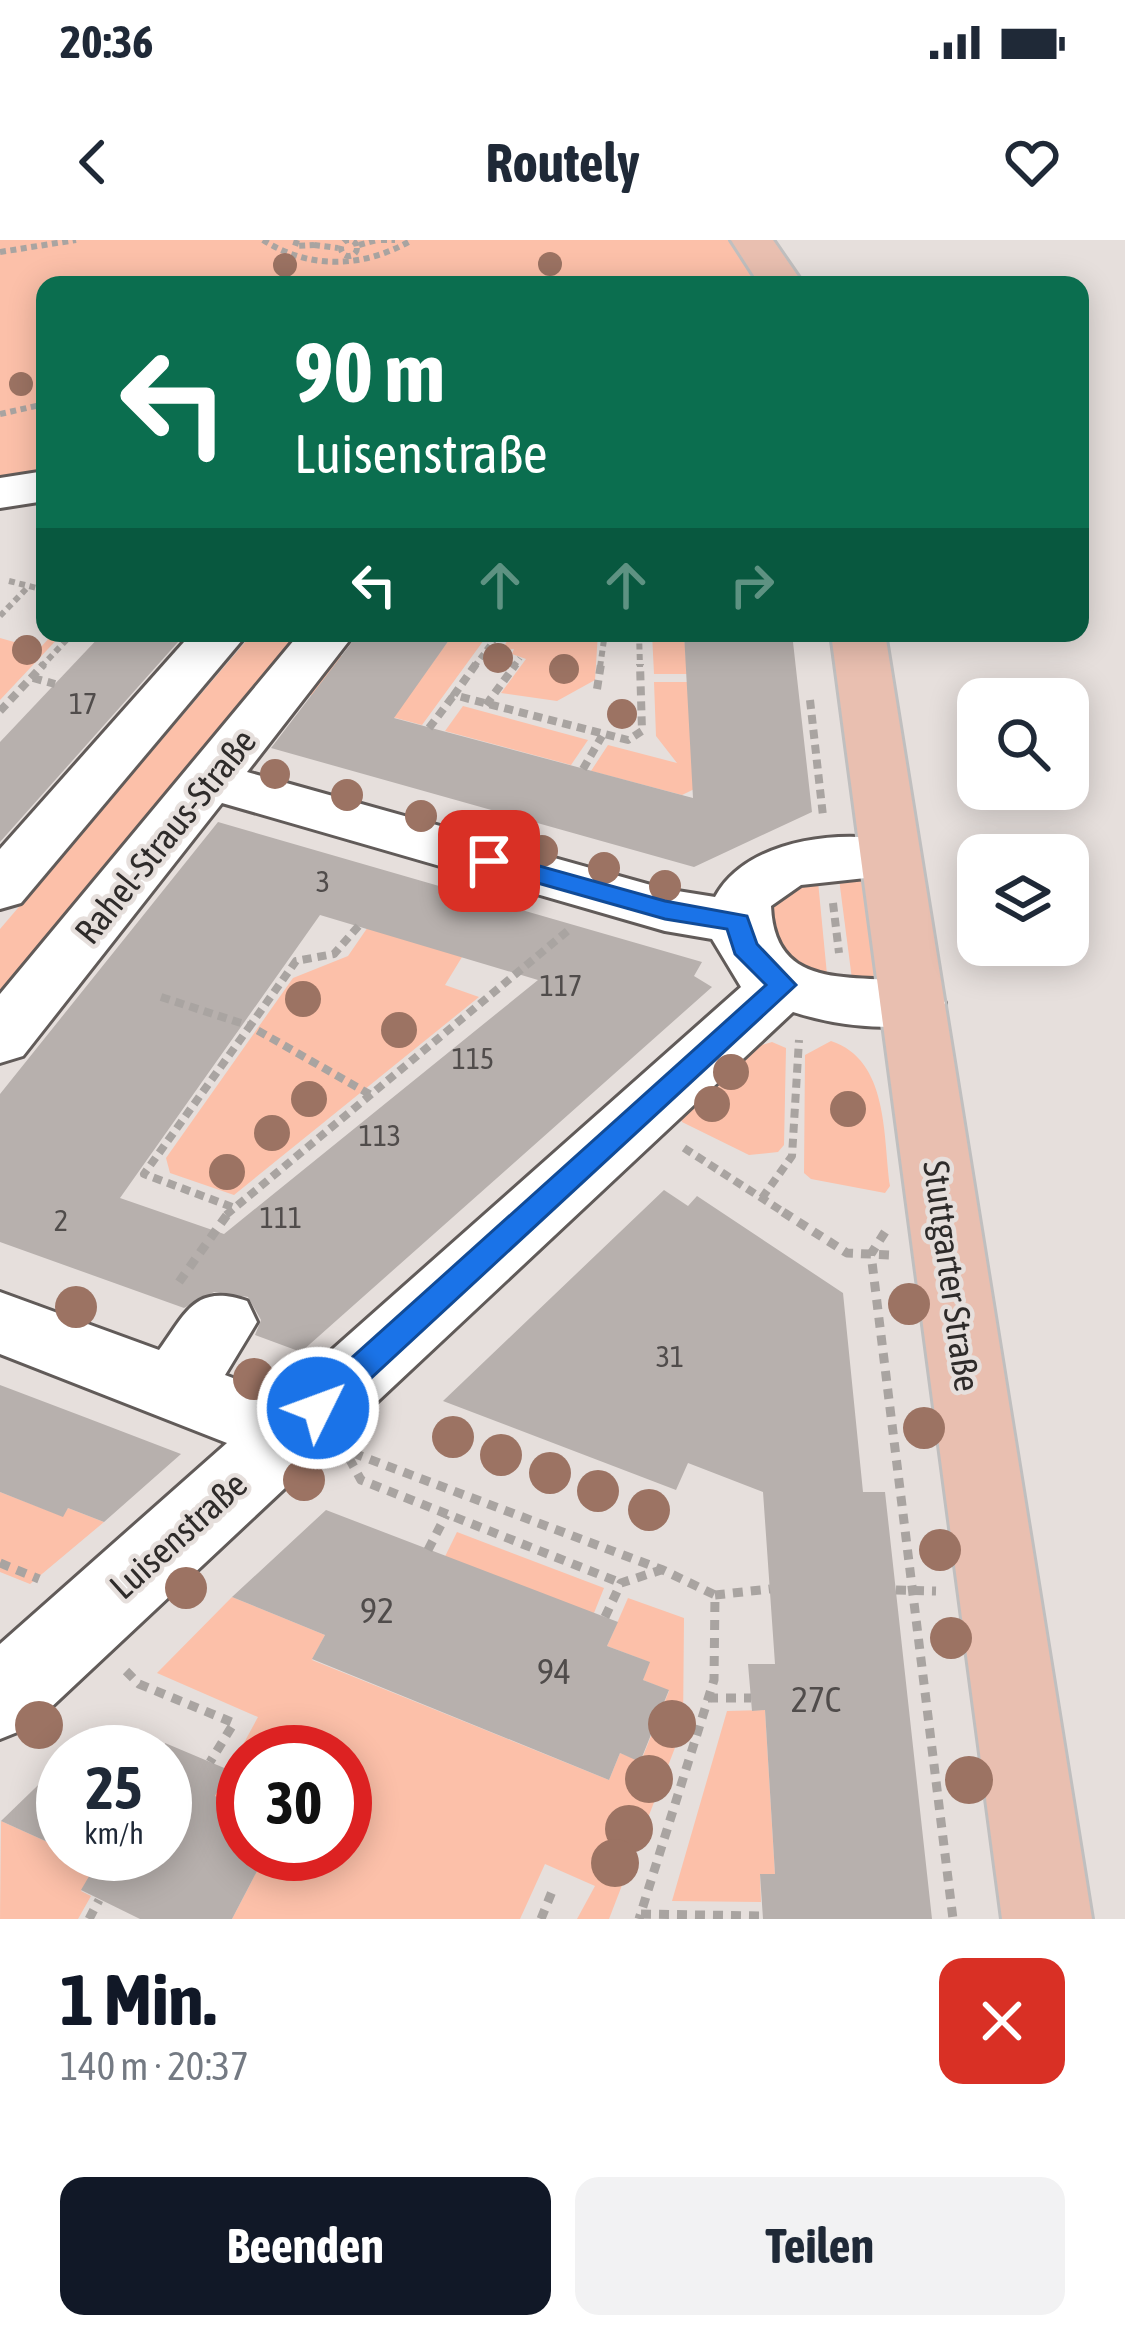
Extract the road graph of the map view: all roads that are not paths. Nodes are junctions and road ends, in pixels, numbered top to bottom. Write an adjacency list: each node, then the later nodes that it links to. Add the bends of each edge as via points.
1 (752, 240): 2 (main road)
2 (776, 276)
3 (36, 487): 4 (street)
4 (0, 493)
5 (213, 642): 10 (street)
6 (321, 642): 8 (street, Rahel-Straus-Straße)
7 (859, 642): 9 (main road, Stuttgarter Straße)
8 (211, 781): 11 (street, via 610,895); 14 (street, Rahel-Straus-Straße)
9 (891, 859): 11 (street, via 815,859 776,871); 13 (main road, Stuttgarter Straße)
10 (7, 869)
11 (699, 930): 12 (street, via 745,948)
12 (783, 985): 13 (street); 18 (street, Luisenstraße)
13 (879, 1002): 20 (main road, Stuttgarter Straße, via 949,1258)
14 (0, 1039)
15 (0, 1322): 17 (street)
16 (220, 1322): 17 (street)
17 (146, 1377): 18 (street)
18 (289, 1433): 19 (street, Luisenstraße)
19 (0, 1699)
20 (1047, 1919)

